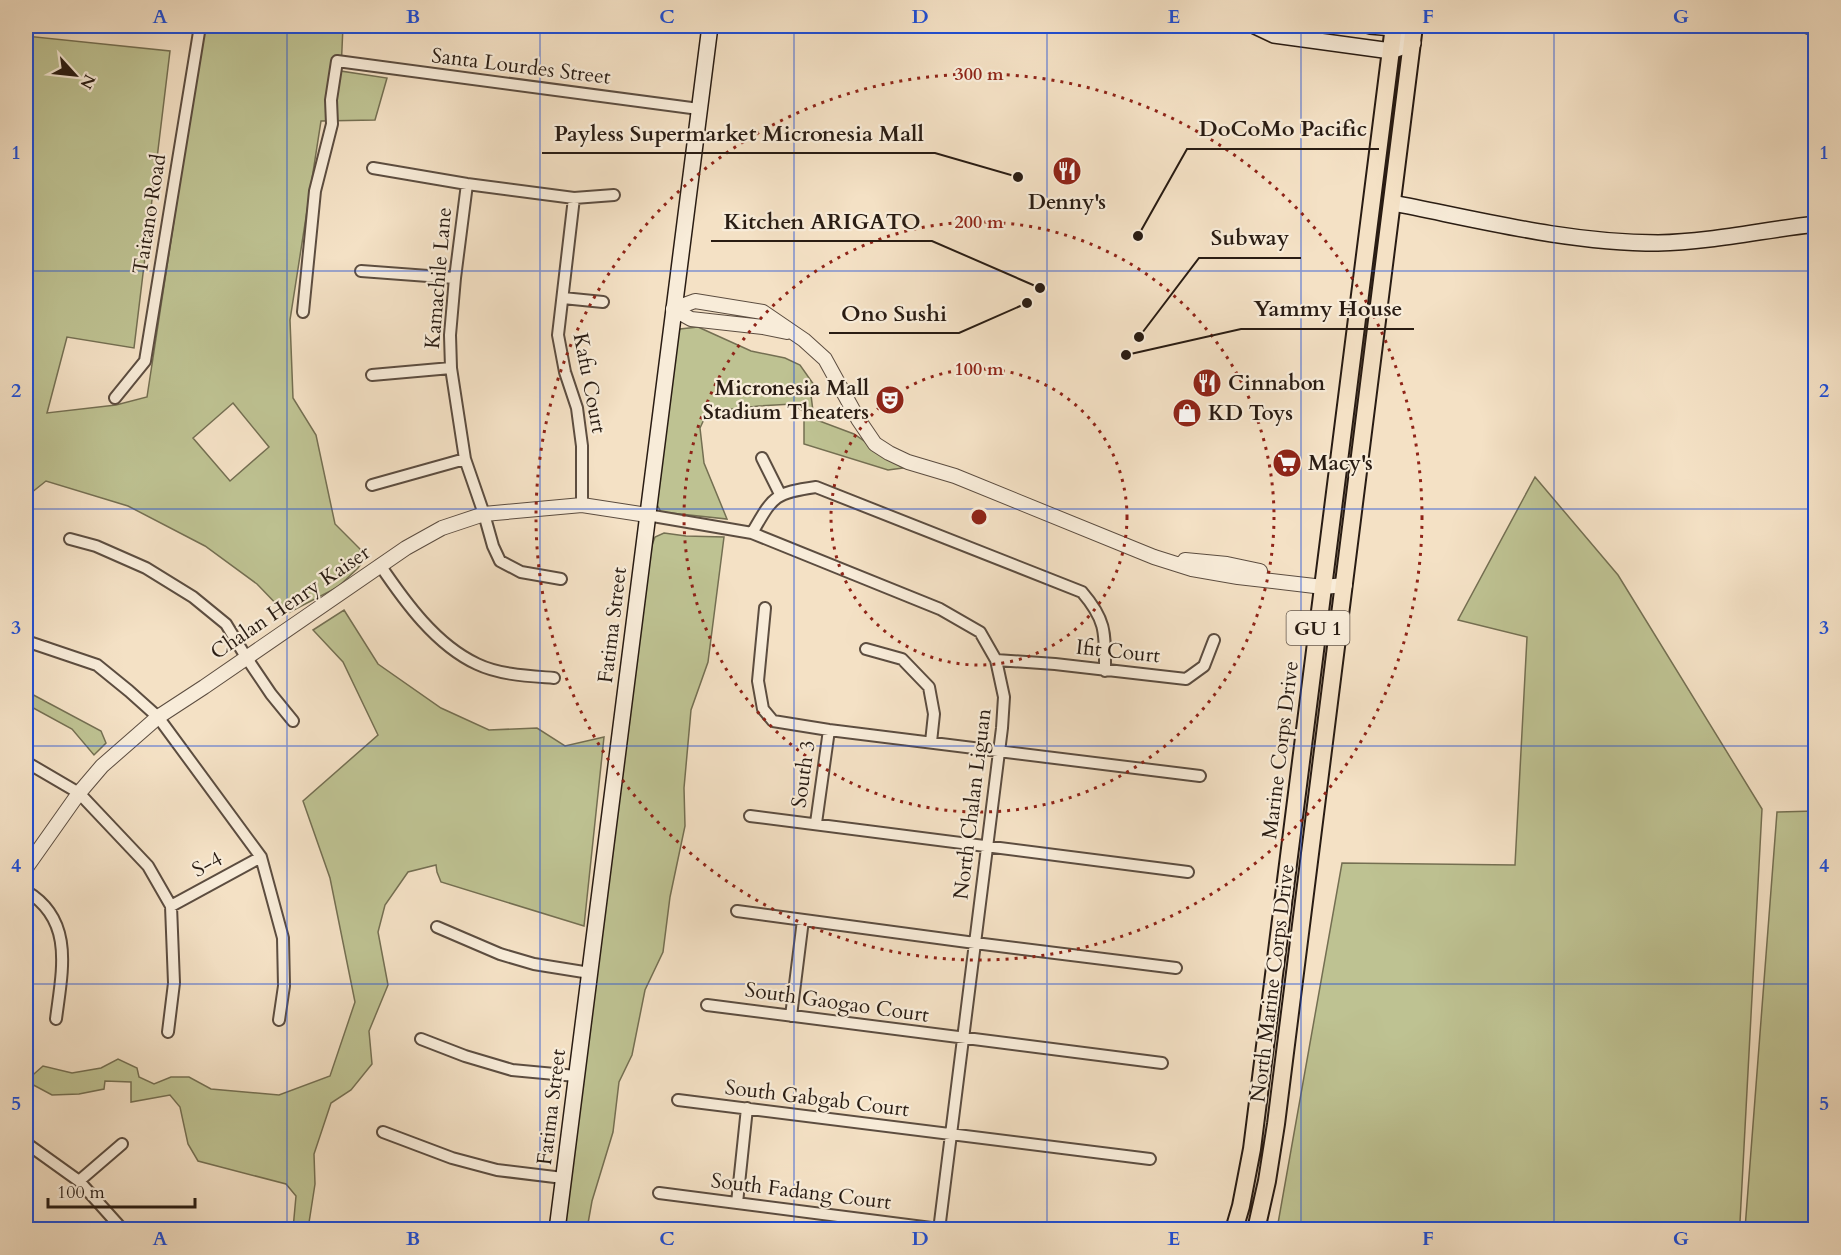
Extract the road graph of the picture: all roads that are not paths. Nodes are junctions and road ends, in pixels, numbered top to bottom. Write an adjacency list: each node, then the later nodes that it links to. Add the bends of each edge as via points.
1 (200, 26): 26 (street, Taitano Road, via 145,361)
2 (710, 26): 11 (main road, Fatima Street)
3 (1255, 26): 10 (main road, via 1274,35)
4 (1370, 26): 7 (main road)
5 (1414, 26): 9 (main road, North Marine Corps Drive / GU 1)
6 (1803, 26): 8 (street)
7 (1394, 27): 9 (main road); 10 (main road, Marine Corps Drive / GU 1)
8 (1815, 31)
9 (1413, 43): 10 (main road); 16 (main road, North Marine Corps Drive / GU 1)
10 (1390, 51): 38 (main road, Marine Corps Drive / GU 1)
11 (699, 109): 22 (main road, Fatima Street); 23 (street, Santa Lourdes Street, via 337,61 330,111 332,124 315,191)
12 (373, 168): 13 (street)
13 (467, 184): 15 (street); 19 (street, Kamachile Lane)
14 (614, 195): 15 (street)
15 (574, 198): 20 (street, Kafu Court)
16 (1392, 203): 17 (main road, via 1575,238 1631,242 1714,239); 39 (main road, North Marine Corps Drive / GU 1)
17 (1815, 224)
18 (361, 271): 19 (street)
19 (455, 278): 24 (street, Kamachile Lane)
20 (563, 298): 21 (street); 31 (street, Kafu Court, via 558,335 577,408 582,446)
21 (603, 302)
22 (673, 309): 33 (main road, Fatima Street); 38 (street, via 695,302 763,312 825,359 875,444 908,462 955,476 1154,557 1227,564)
23 (303, 312)
24 (451, 368): 25 (street); 28 (street, Kamachile Lane)
25 (372, 375)
26 (116, 398)
27 (762, 458): 30 (street)
28 (465, 459): 29 (street); 32 (street, Kamachile Lane)
29 (372, 485)
30 (780, 494): 34 (street); 46 (street, via 816,487 1083,592 1097,609 1104,630)
31 (582, 505): 32 (street, Chalan Henry Kaiser); 33 (street, Chalan Henry Kaiser)
32 (484, 514): 36 (street, Chalan Henry Kaiser, via 442,528); 37 (street, Kamachile Lane, via 500,561 521,572)
33 (647, 515): 34 (street, North Chalan Liguan); 69 (main road, Fatima Street)
34 (752, 533): 45 (street, North Chalan Liguan, via 940,609 980,632)
35 (70, 539): 44 (street, via 146,568 193,597 226,624)
36 (380, 566): 44 (street, Chalan Henry Kaiser); 47 (street, via 403,599 451,648 478,665)
37 (561, 579)
38 (1324, 582): 39 (street); 93 (main road, Marine Corps Drive / GU 1, via 1252,1149)
39 (1345, 585): 94 (main road, North Marine Corps Drive / GU 1, via 1274,1143)
40 (765, 608): 50 (street, via 758,681 763,709 773,721)
41 (1214, 640): 46 (street, Ifit Court, via 1204,666 1186,679)
42 (26, 641): 48 (street, via 97,665)
43 (866, 649): 51 (street, via 902,659 929,687 934,714)
44 (246, 657): 48 (street, Chalan Henry Kaiser); 49 (street)
45 (996, 660): 46 (street, Ifit Court); 52 (street, North Chalan Liguan, via 1004,697)
46 (1105, 671)
47 (554, 678)
48 (158, 717): 55 (street, Chalan Henry Kaiser, via 102,766); 59 (street)
49 (293, 721)
50 (829, 730): 51 (street); 57 (street, South 3)
51 (931, 742): 52 (street)
52 (1000, 751): 54 (street); 58 (street, North Chalan Liguan)
53 (26, 762): 55 (street)
54 (1200, 776)
55 (79, 793): 60 (street, Chalan Henry Kaiser); 63 (street, via 148,866)
56 (750, 816): 57 (street)
57 (816, 824): 58 (street)
58 (987, 847): 61 (street); 67 (street, North Chalan Liguan)
59 (261, 857): 63 (street, S-4); 73 (street, via 283,938 284,986)
60 (26, 868)
61 (1188, 872)
62 (26, 891): 72 (street, via 54,917 63,948)
63 (171, 906): 74 (street, via 174,983)
64 (737, 911): 65 (street)
65 (803, 920): 67 (street); 71 (street)
66 (437, 927): 69 (street, via 534,964)
67 (975, 944): 68 (street); 75 (street, North Chalan Liguan)
68 (1176, 968)
69 (590, 973): 78 (main road, Fatima Street)
70 (707, 1005): 71 (street, South Gaogao Court)
71 (792, 1016): 75 (street, South Gaogao Court)
72 (57, 1019)
73 (279, 1020)
74 (168, 1032)
75 (963, 1038): 77 (street, South Gaogao Court); 82 (street, North Chalan Liguan)
76 (422, 1039): 78 (street, via 512,1070)
77 (1162, 1063)
78 (576, 1076): 86 (main road, Fatima Street)
79 (678, 1100): 80 (street, South Gabgab Court)
80 (747, 1108): 82 (street, South Gabgab Court); 89 (street)
81 (383, 1132): 86 (street, via 497,1170)
82 (950, 1134): 85 (street, South Gabgab Court); 90 (street, North Chalan Liguan)
83 (26, 1143): 87 (street)
84 (122, 1144): 87 (street)
85 (1150, 1160)
86 (563, 1178): 92 (main road, Fatima Street)
87 (79, 1180): 91 (street)
88 (658, 1193): 89 (street, South Fadang Court)
89 (737, 1203): 90 (street, South Fadang Court)
90 (942, 1229)
91 (123, 1230)
92 (557, 1230)
93 (1234, 1230)
94 (1256, 1230)

